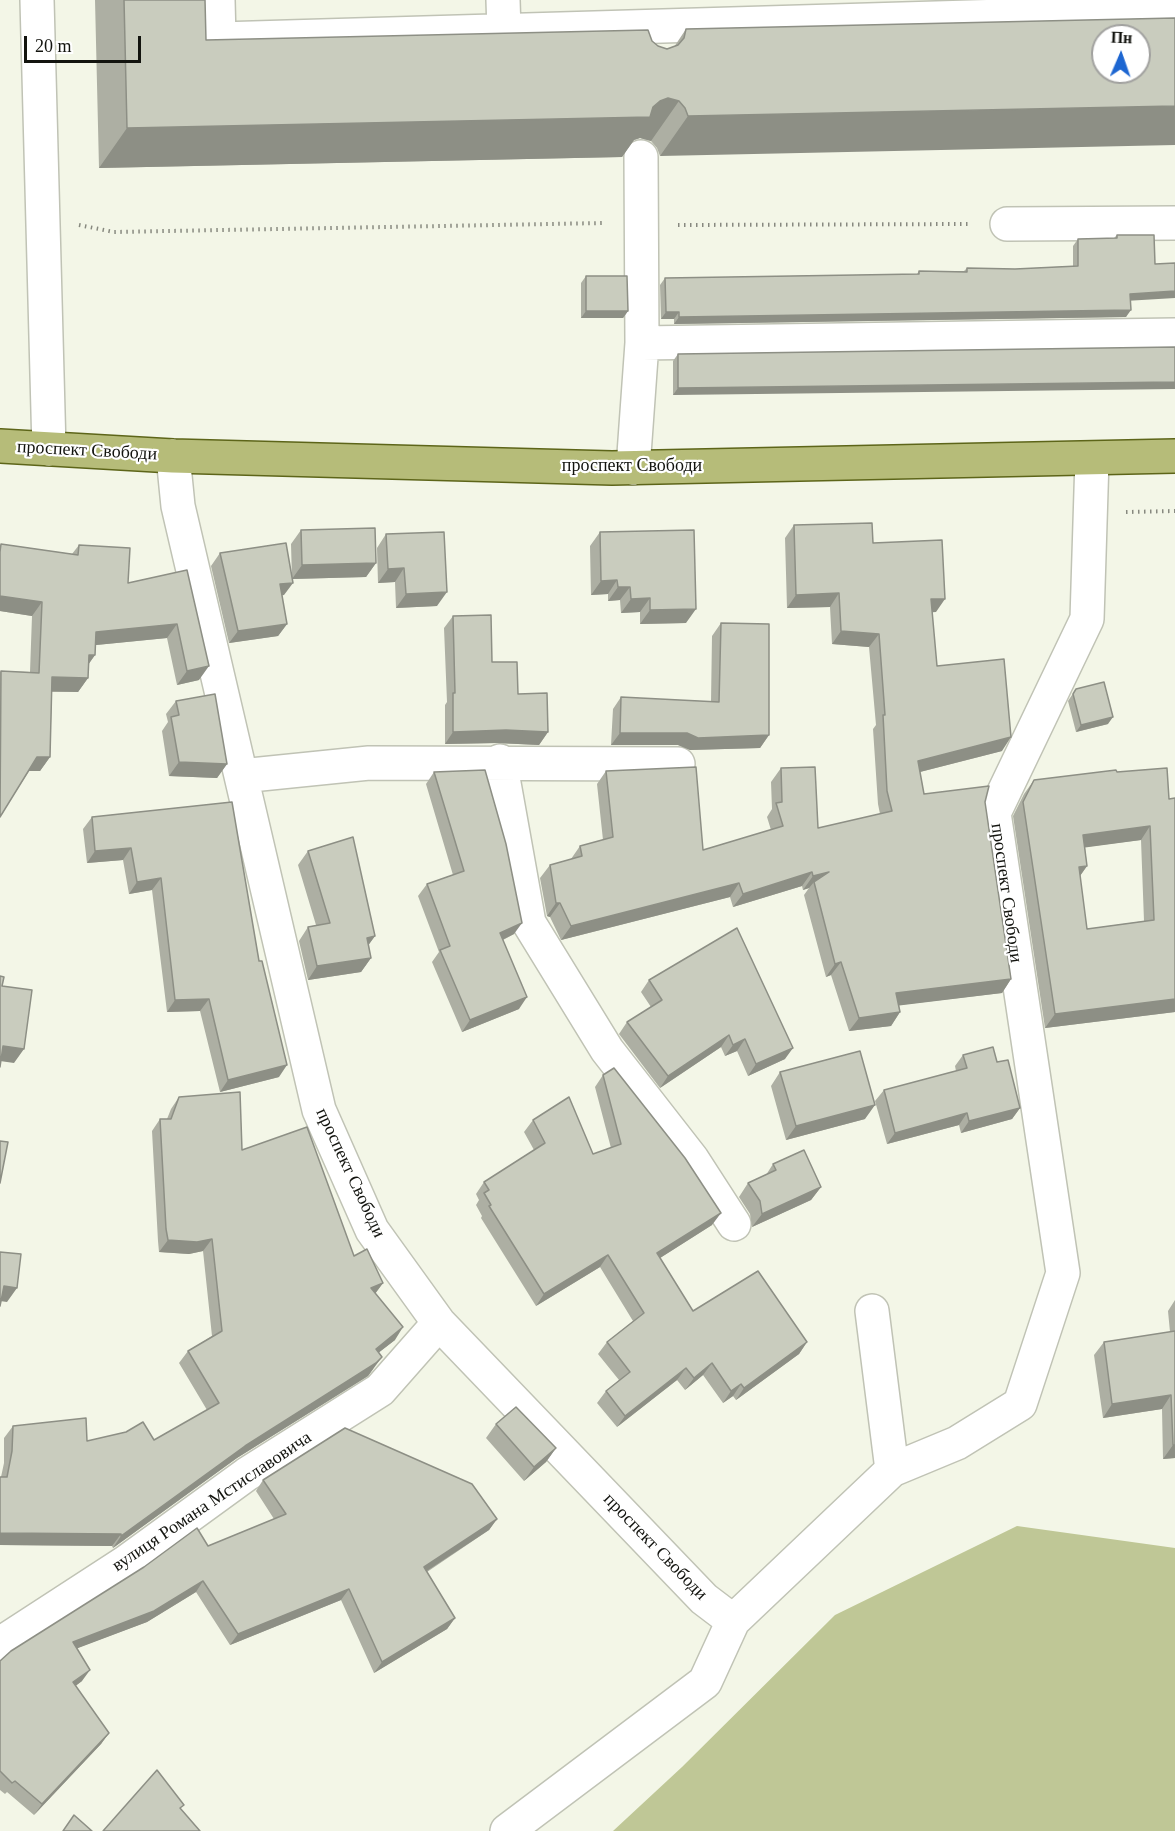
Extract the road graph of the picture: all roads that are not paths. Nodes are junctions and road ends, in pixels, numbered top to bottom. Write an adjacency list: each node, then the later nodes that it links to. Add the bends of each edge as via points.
1 (37, 0): 15 (street)
2 (218, 0): 6 (street, via 219,39)
3 (986, 8): 4 (street); 5 (street)
4 (1175, 11)
5 (715, 12): 7 (street)
6 (503, 16): 7 (street)
7 (637, 27): 8 (street)
8 (639, 59)
9 (641, 157): 13 (street)
10 (1175, 223): 11 (street)
11 (1007, 224)
12 (1175, 334): 13 (street)
13 (642, 343): 19 (street)
14 (0, 446): 15 (main road, проспект Свободи)
15 (49, 449): 16 (main road, проспект Свободи)
16 (173, 456): 19 (main road, проспект Свободи); 22 (street, проспект Свободи, via 178,506)
17 (1175, 456): 18 (main road, проспект Свободи)
18 (1092, 459): 19 (main road, проспект Свободи); 26 (street, проспект Свободи, via 1087,619 994,813 1063,1273 1020,1404 957,1443)
19 (633, 468)
20 (500, 761): 21 (street); 22 (street, via 369,763); 23 (street, via 529,923 607,1050 692,1159)
21 (678, 764)
22 (241, 776): 25 (street, проспект Свободи, via 319,1110 372,1230)
23 (734, 1224)
24 (872, 1311): 26 (street)
25 (439, 1323): 27 (street, проспект Свободи, via 704,1599); 28 (street, вулиця Романа Мстиславовича, via 380,1390 247,1474 126,1562)
26 (892, 1470): 27 (street)
27 (733, 1621): 29 (street, via 705,1682)
28 (0, 1644)
29 (507, 1831)

